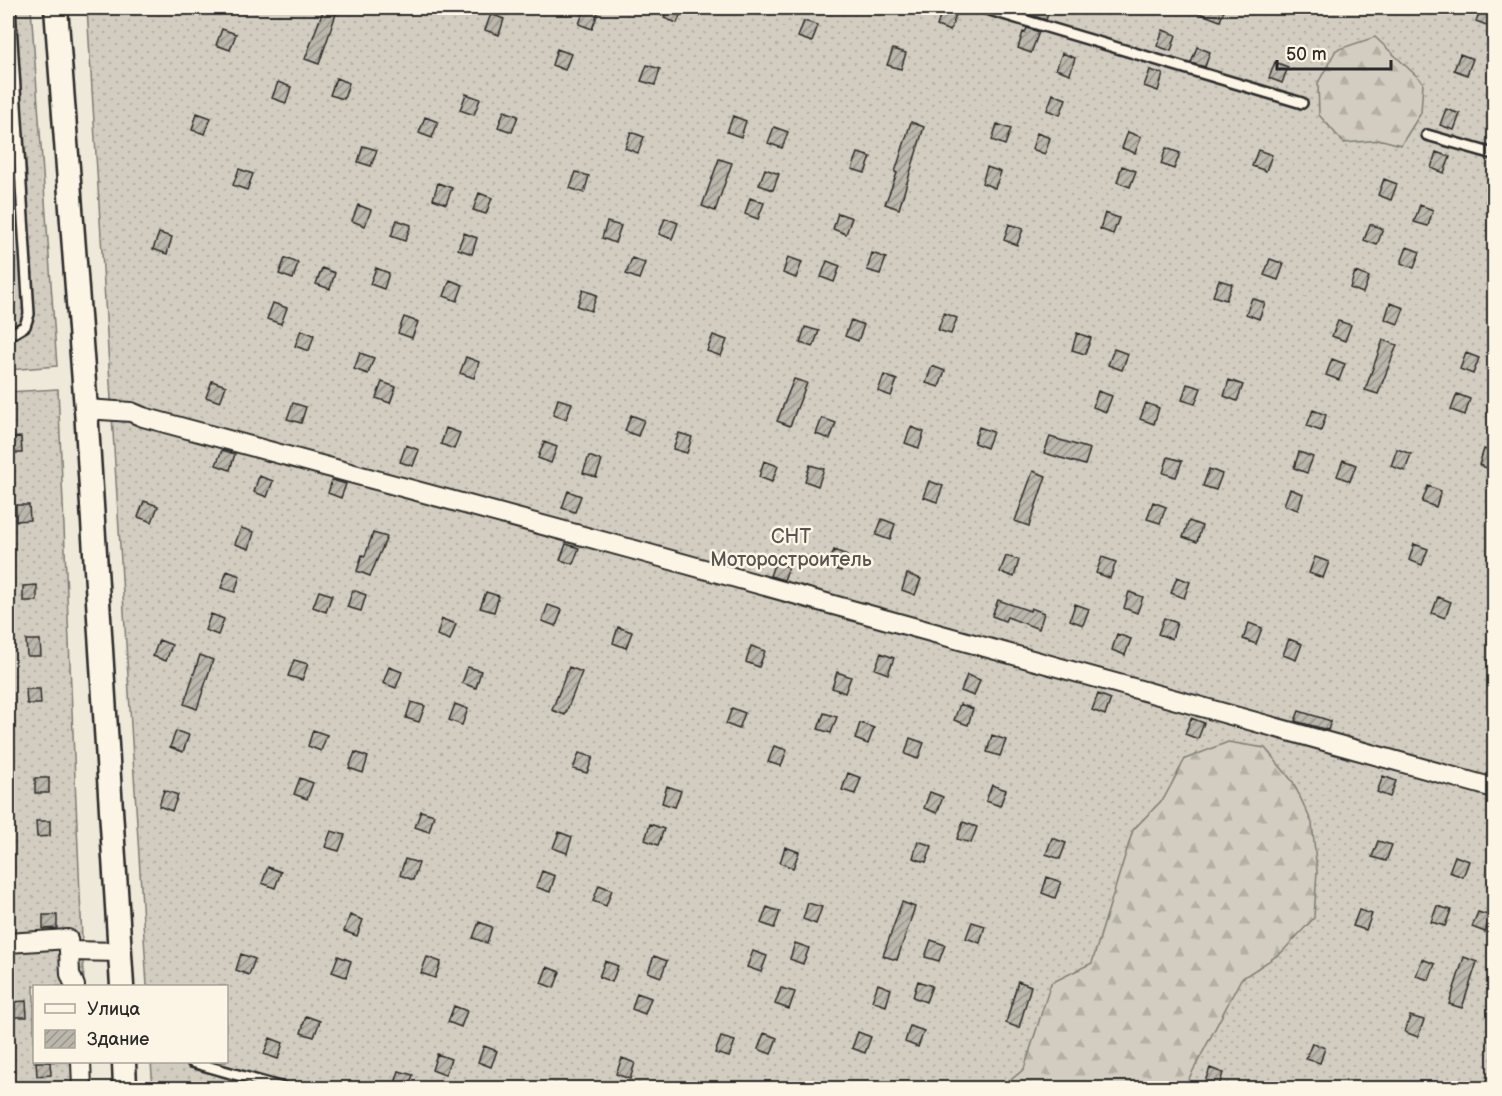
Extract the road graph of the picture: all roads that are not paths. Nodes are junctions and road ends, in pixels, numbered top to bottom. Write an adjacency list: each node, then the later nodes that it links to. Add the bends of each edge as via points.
1 (10, 8): 7 (lane, via 29,314 25,326)
2 (56, 8): 8 (street)
3 (983, 8): 4 (lane)
4 (1302, 103)
5 (1428, 135): 6 (lane)
6 (1494, 154)
7 (15, 332)
8 (86, 409): 9 (street, via 131,412); 12 (street)
9 (1494, 788)
10 (8, 943): 11 (street, via 68,939)
11 (69, 951): 12 (street); 13 (street)
12 (121, 952): 14 (street)
13 (74, 985)
14 (122, 985)
15 (81, 1063): 18 (street)
16 (124, 1063): 19 (street)
17 (195, 1063): 20 (lane)
18 (82, 1089)
19 (125, 1089)
20 (283, 1089)

